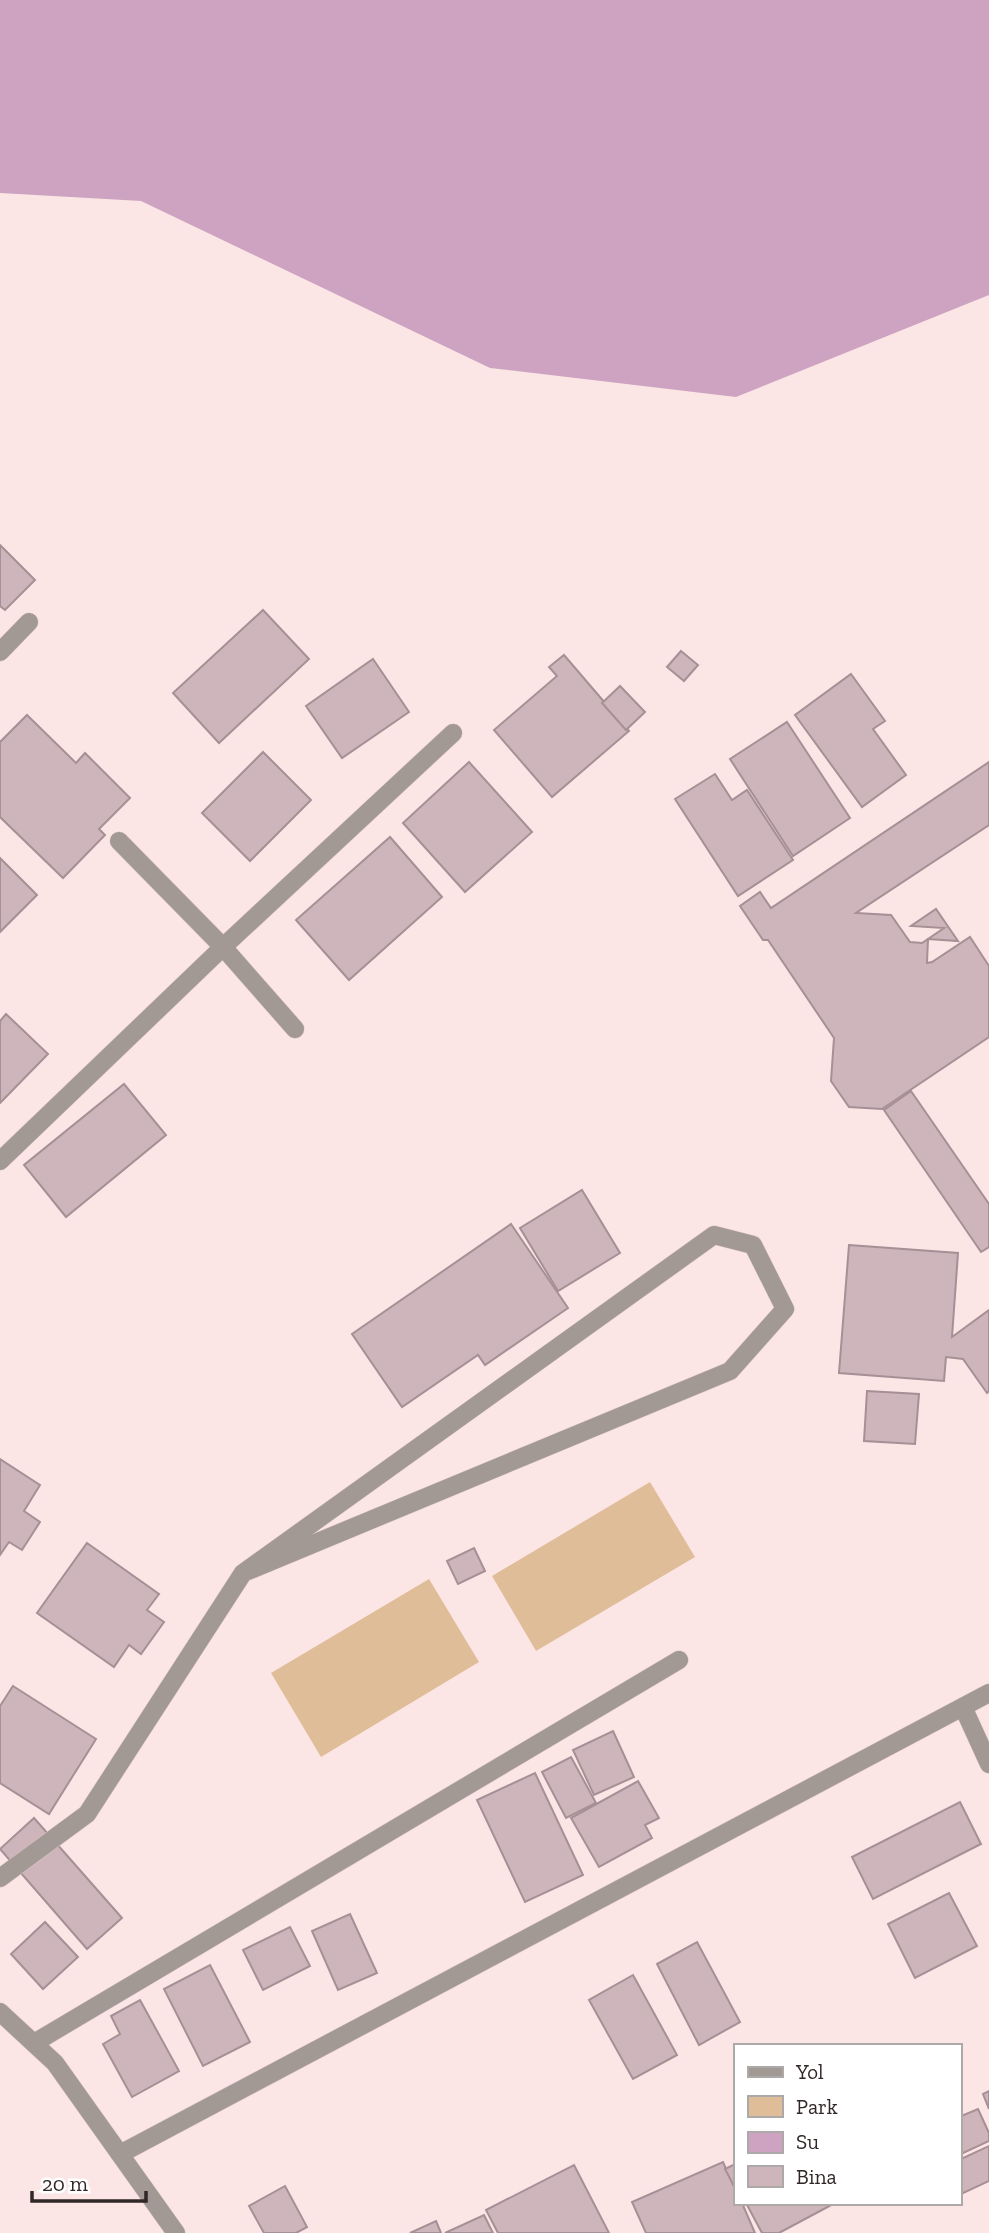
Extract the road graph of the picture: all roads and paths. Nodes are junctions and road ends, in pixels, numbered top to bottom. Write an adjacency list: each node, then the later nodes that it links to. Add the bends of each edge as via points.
1 (29, 622): 2 (street)
2 (0, 652)
3 (453, 733): 5 (street)
4 (119, 841): 5 (street)
5 (223, 947): 6 (street); 7 (street)
6 (295, 1029)
7 (0, 1161)
8 (243, 1573): 8 (street, via 730,1371 785,1309 753,1245 714,1235); 13 (street, via 88,1814)
9 (679, 1660): 15 (street)
10 (989, 1693): 11 (street)
11 (963, 1707): 12 (street); 16 (street)
12 (989, 1764)
13 (0, 1878)
14 (0, 2012): 15 (street)
15 (34, 2043): 16 (street, via 55,2063)
16 (120, 2154): 17 (street)
17 (176, 2233)

